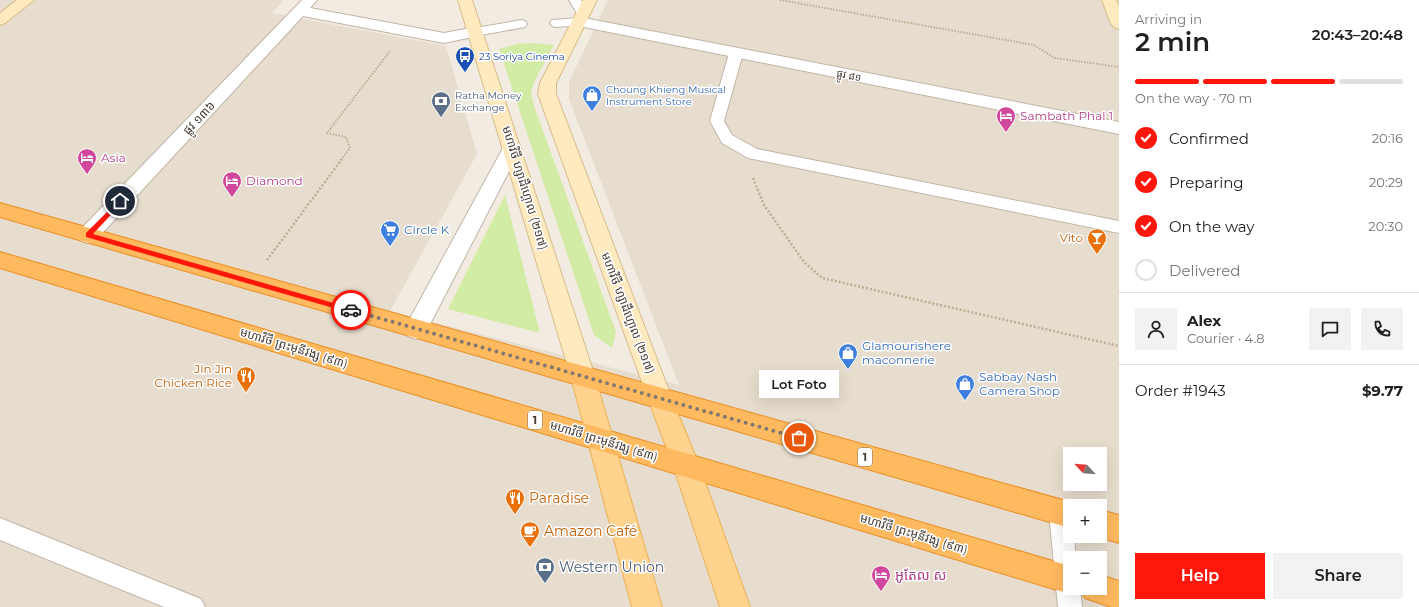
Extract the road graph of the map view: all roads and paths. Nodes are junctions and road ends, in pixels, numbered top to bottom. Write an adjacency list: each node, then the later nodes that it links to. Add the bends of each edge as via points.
1 (27, 0): 9 (street)
2 (466, 0): 14 (street, មហាវិថី ហ្សាដឺហ្គោល (២១៧))
3 (575, 0): 8 (lane)
4 (590, 0): 8 (street, មហាវិថី ហ្សាដឹហ្គោល (២១៧))
5 (780, 0): 16 (path, via 1034,45 1055,58)
6 (1109, 0): 12 (street)
7 (305, 5): 13 (street); 22 (street, ផ្លូវ ១៣៦)
8 (581, 18): 10 (lane); 15 (street, ផ្លូវ ៨១); 28 (street, មហាវិថី ហ្សាដឹហ្គោល (២១៧), via 548,83 547,94)
9 (0, 20)
10 (556, 23)
11 (521, 24): 14 (lane)
12 (1119, 24)
13 (405, 31): 14 (street, via 444,38); 24 (path, via 327,132 346,137 350,148)
14 (476, 32): 18 (street, មហាវិថី ហ្សាដឺហ្គោល (២១៧))
15 (736, 53): 17 (street, ផ្លូវ ៨១); 19 (lane, via 717,121 727,139)
16 (1119, 67)
17 (1119, 128)
18 (512, 148): 25 (street); 27 (street, មហាវិថី ហ្សាដឺហ្គោល (២១៧))
19 (753, 154): 21 (lane); 26 (path, via 752,175 764,205 804,262 822,278)
20 (0, 210): 22 (highway, 1)
21 (1119, 227)
22 (88, 235): 24 (highway, 1)
23 (0, 260): 29 (highway, មហាវិថី ព្រះមុនីវង្ស (៩៣) / 1)
24 (252, 282): 25 (highway, 1)
25 (416, 329): 27 (highway, 1)
26 (1119, 346)
27 (584, 377): 28 (highway, 1); 29 (main road)
28 (660, 399): 30 (main road, មហាវិថី ហ្សាដឹហ្គោល (២១៧)); 31 (highway, 1)
29 (600, 439): 30 (highway, មហាវិថី ព្រះមុនីវង្ស (៩៣) / 1); 40 (main road)
30 (686, 465): 35 (highway, មហាវិថី ព្រះមុនីវង្ស (៩៣) / 1); 41 (main road, មហាវិថី ហ្សាដឹហ្គោល (២១៧))
31 (1063, 513)
32 (1107, 526): 34 (highway)
33 (0, 529): 39 (lane)
34 (1119, 529)
35 (1063, 578)
36 (1107, 592): 38 (highway)
37 (1070, 595): 42 (lane)
38 (1119, 595)
39 (193, 607)
40 (647, 607)
41 (735, 607)
42 (1070, 607)

